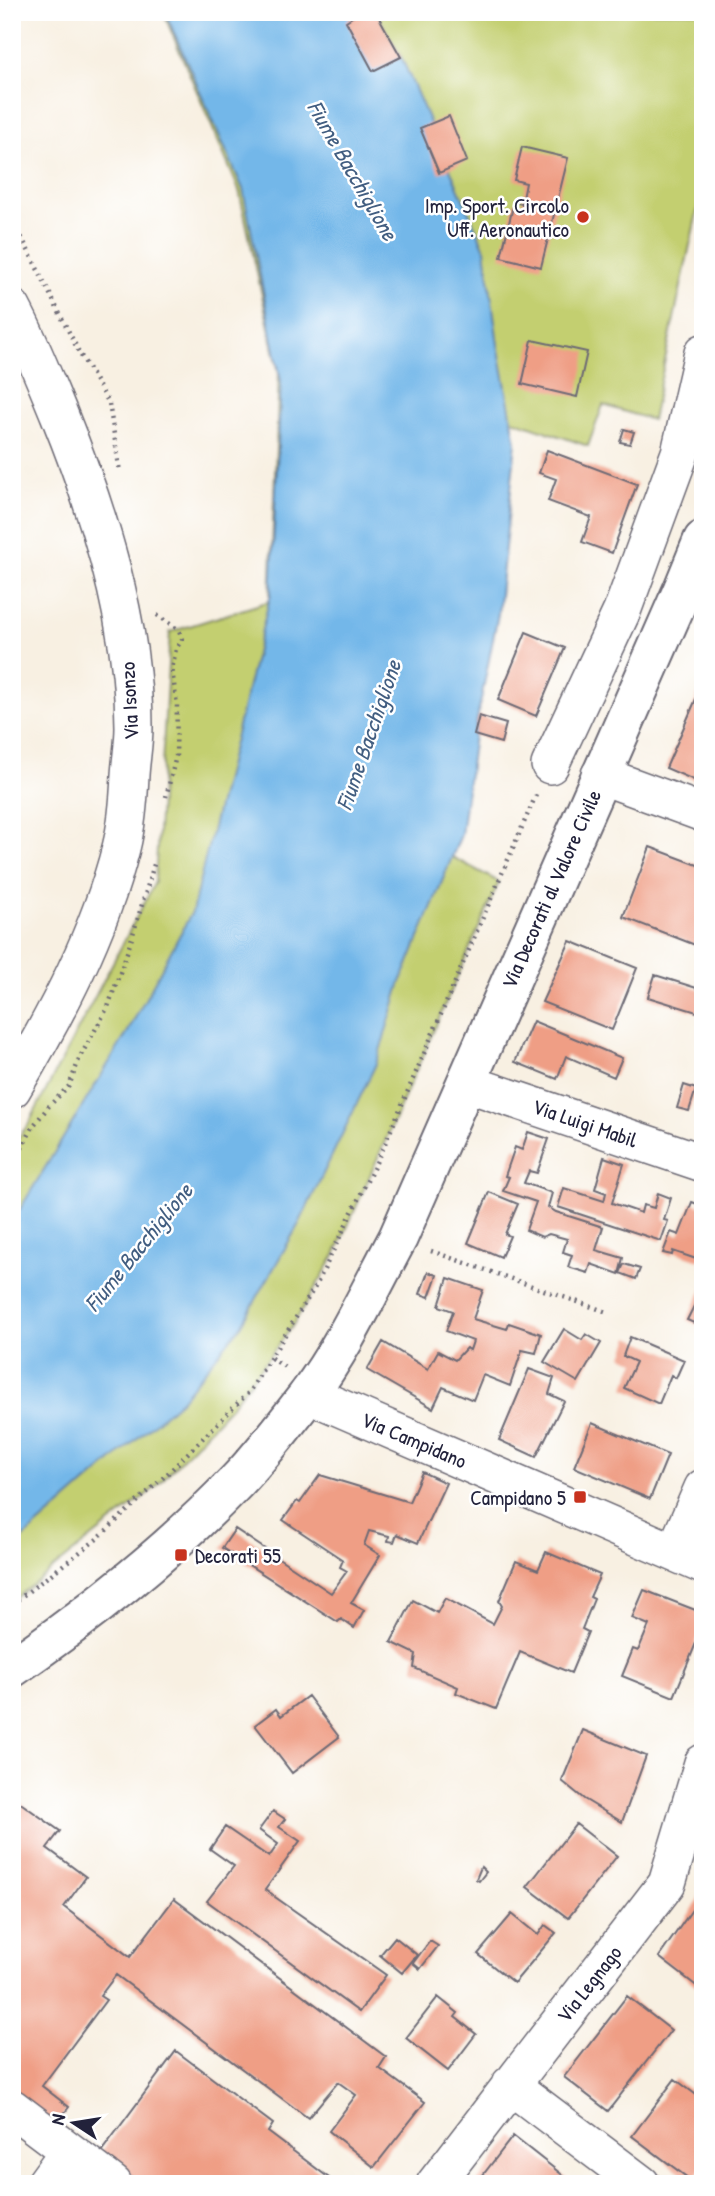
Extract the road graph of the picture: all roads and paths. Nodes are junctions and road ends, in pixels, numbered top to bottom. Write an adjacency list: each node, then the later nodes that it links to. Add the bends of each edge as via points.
1 (12, 308): 8 (street, Via Isonzo, via 82,470 100,529 119,600 134,726 121,847 101,911 78,969)
2 (703, 353): 4 (street, via 680,453 627,597)
3 (703, 540): 5 (street, Via Decorati al Valore Civile)
4 (550, 765): 15 (path, via 384,1146 317,1284 249,1392 97,1539)
5 (600, 775): 6 (street); 7 (street, Via Decorati al Valore Civile)
6 (703, 813)
7 (466, 1083): 9 (street, Via Luigi Mabil); 10 (street, Via Decorati al Valore Civile)
8 (12, 1089)
9 (703, 1163)
10 (398, 1238): 11 (path); 12 (street, Via Decorati al Valore Civile)
11 (607, 1312)
12 (308, 1394): 14 (street, Via Campidano); 16 (street, Via Decorati al Valore Civile, via 238,1480 158,1556 73,1626)
13 (703, 1488): 14 (street, Via Campidano)
14 (689, 1559)
15 (12, 1604)
16 (12, 1668)
17 (703, 1763): 18 (street, Via Legnago, via 667,1883)
18 (510, 2085): 23 (street, Via Legnago); 24 (street)
19 (12, 2108): 20 (street)
20 (69, 2151): 21 (street); 22 (street)
21 (45, 2184)
22 (113, 2184)
23 (435, 2184)
24 (641, 2184)

